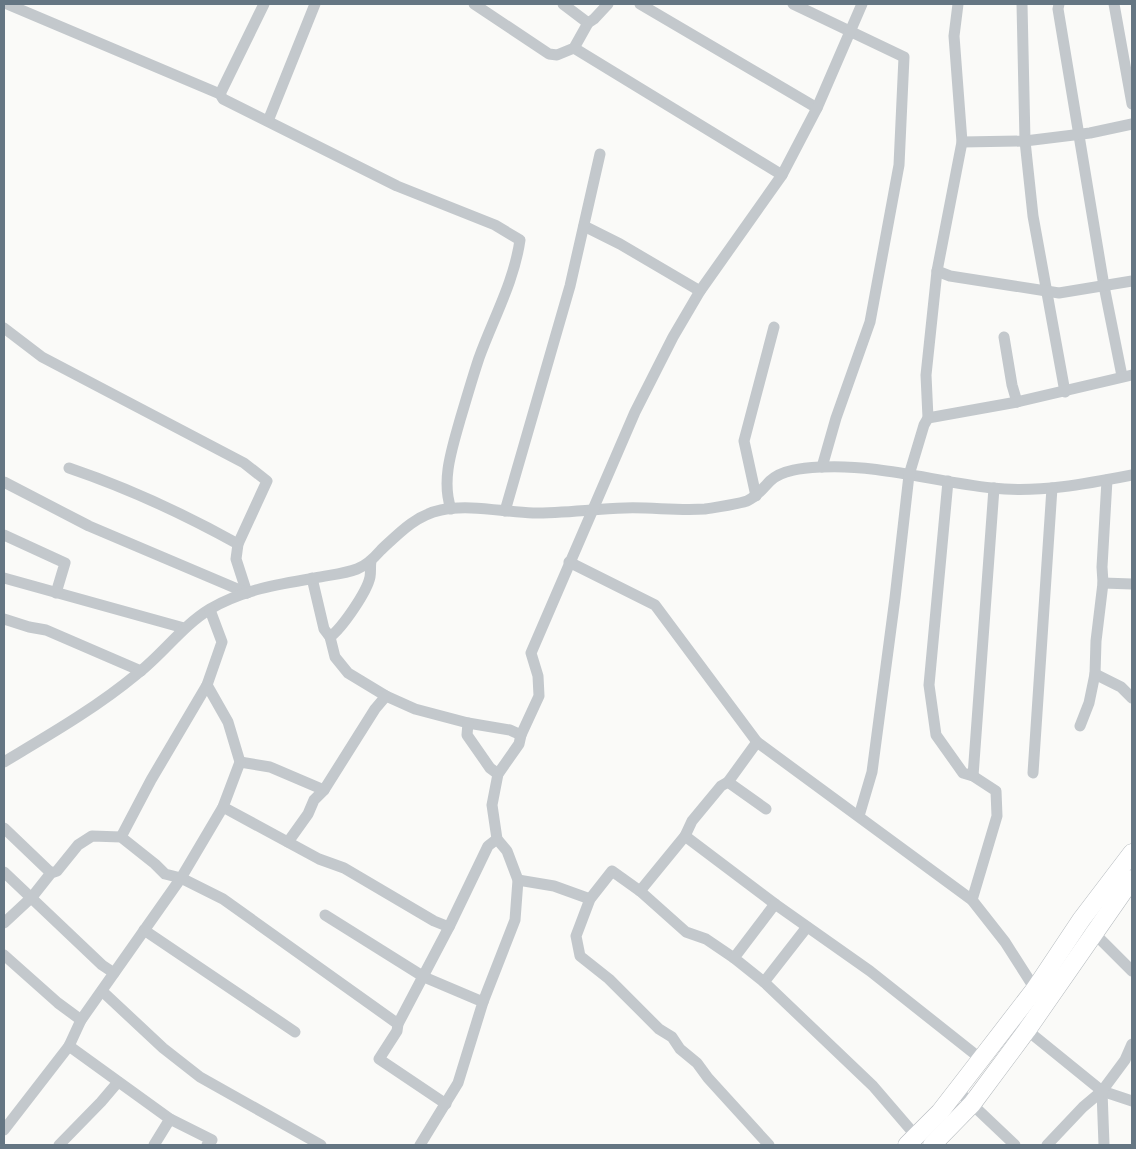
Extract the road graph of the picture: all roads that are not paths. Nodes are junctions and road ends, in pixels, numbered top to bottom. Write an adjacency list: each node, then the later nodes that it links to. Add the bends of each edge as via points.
1 (7, 4): 18 (street)
2 (264, 4): 18 (street)
3 (314, 4): 21 (street)
4 (474, 4): 16 (street, via 549,54 557,55)
5 (563, 4): 14 (street)
6 (608, 4): 14 (street)
7 (640, 4): 20 (street)
8 (793, 4): 15 (street)
9 (862, 4): 15 (street)
10 (958, 4): 25 (street, via 954,36)
11 (1022, 4): 24 (street)
12 (1058, 4): 23 (street)
13 (1114, 4): 17 (street)
14 (588, 23): 16 (street)
15 (850, 31): 20 (street); 41 (street, via 904,57 899,165 870,322)
16 (574, 48): 27 (street)
17 (1128, 53): 19 (street)
18 (220, 94): 21 (street, via 223,99)
19 (1132, 104)
20 (817, 108): 27 (street)
21 (268, 121): 51 (street, via 397,186 495,225 520,240 501,307 479,358 450,455 446,496)
22 (1132, 124): 23 (street)
23 (1078, 133): 24 (street); 31 (street)
24 (1026, 140): 25 (street); 33 (street, via 1033,216)
25 (962, 142): 29 (street)
26 (600, 154): 28 (street)
27 (782, 176): 32 (street)
28 (584, 226): 32 (street); 53 (street, via 570,286)
29 (937, 271): 33 (street, via 950,276); 40 (street, via 926,375)
30 (1132, 281): 31 (street)
31 (1104, 286): 33 (street, via 1059,293); 37 (street)
32 (700, 291): 52 (street, via 635,412)
33 (1046, 291): 38 (street)
34 (774, 327): 50 (street, via 744,441)
35 (4, 328): 55 (street, via 42,357 244,463 267,481)
36 (1004, 337): 39 (street)
37 (1127, 376): 38 (street)
38 (1065, 392): 39 (street)
39 (1017, 402): 40 (street)
40 (928, 418): 43 (street)
41 (822, 467): 43 (street); 50 (street, via 779,475)
42 (69, 468): 55 (street, via 187,516)
43 (909, 475): 46 (street); 86 (street, via 872,772)
44 (1132, 475): 45 (street)
45 (1107, 480): 49 (street); 60 (street)
46 (948, 481): 48 (street); 81 (street, via 930,685 936,735 963,772)
47 (4, 482): 63 (street, via 89,526)
48 (994, 488): 49 (street); 81 (street)
49 (1052, 488): 79 (street)
50 (756, 496): 52 (street, via 702,509)
51 (450, 509): 53 (street); 56 (street, via 418,518)
52 (591, 510): 53 (street); 57 (street)
53 (505, 511)
54 (4, 535): 62 (street, via 65,563)
55 (238, 544): 63 (street, via 236,559)
56 (371, 561): 59 (street, via 343,573); 67 (street, via 366,588 339,631)
57 (569, 562): 75 (street, via 531,653 538,676 539,696); 76 (street, via 655,605)
58 (4, 578): 62 (street)
59 (312, 578): 63 (street); 67 (street, via 324,629)
60 (1103, 583): 61 (street); 69 (street)
61 (1132, 584)
62 (56, 593): 66 (street)
63 (247, 593): 64 (street)
64 (210, 610): 66 (street); 70 (street, via 222,642)
65 (4, 619): 68 (street, via 46,630)
66 (184, 628): 68 (street)
67 (330, 637): 71 (street, via 335,657 348,673)
68 (142, 671): 77 (street, via 61,728)
69 (1095, 674): 72 (street, via 1121,687); 74 (street)
70 (207, 685): 78 (street, via 228,722); 89 (street)
71 (386, 696): 73 (street, via 415,709); 83 (street)
72 (1132, 698)
73 (468, 723): 75 (street); 80 (street, via 467,735 490,768)
74 (1080, 726)
75 (521, 735): 80 (street, via 519,744)
76 (757, 742): 82 (street); 86 (street)
77 (4, 762)
78 (240, 762): 83 (street, via 270,767); 84 (street)
79 (1033, 773)
80 (498, 774): 90 (street, via 492,806)
81 (974, 776): 101 (street, via 996,791 997,816)
82 (728, 782): 85 (street); 88 (street, via 692,821)
83 (324, 790): 91 (street, via 314,800)
84 (223, 807): 91 (street); 95 (street)
85 (766, 809)
86 (859, 816): 101 (street)
87 (4, 828): 94 (street)
88 (685, 836): 98 (street); 102 (street)
89 (121, 838): 94 (street, via 92,836 78,845); 95 (street, via 165,874)
90 (497, 839): 97 (street, via 507,851); 106 (street, via 488,846)
91 (288, 842): 106 (street, via 344,868 434,921)
92 (1132, 853): 96 (highway)
93 (4, 872): 99 (street)
94 (52, 873): 99 (street)
95 (180, 878): 108 (street); 121 (street, via 223,899)
96 (1128, 879): 104 (highway); 109 (highway)
97 (518, 880): 100 (street, via 554,886); 118 (street, via 515,920)
98 (640, 891): 100 (street, via 612,871); 111 (street, via 686,932 706,939)
99 (32, 897): 105 (street); 113 (street)
100 (590, 899): 141 (street, via 576,936 580,956 609,979 659,1029 672,1037)
101 (972, 900): 116 (street, via 1005,942)
102 (775, 904): 107 (street); 111 (street)
103 (325, 915): 114 (street)
104 (1081, 920): 109 (street); 116 (highway)
105 (4, 923)
106 (450, 927): 114 (street)
107 (807, 928): 115 (street); 126 (street, via 870,971)
108 (144, 930): 113 (street); 123 (street)
109 (1093, 933): 112 (street); 122 (highway)
110 (4, 955): 120 (street)
111 (734, 958): 115 (street)
112 (1132, 971)
113 (114, 973): 117 (street)
114 (424, 977): 118 (street); 121 (street)
115 (764, 982): 135 (street, via 873,1086)
116 (1035, 989): 119 (highway)
117 (102, 991): 120 (street); 139 (street, via 163,1048 200,1077)
118 (483, 1002): 131 (street, via 458,1083)
119 (1012, 1018): 122 (street); 126 (highway)
120 (82, 1020): 125 (street)
121 (398, 1024): 131 (street, via 379,1059)
122 (1027, 1030): 129 (street); 132 (highway)
123 (295, 1032)
124 (1132, 1044): 129 (street, via 1125,1060)
125 (69, 1046): 127 (street); 134 (street)
126 (981, 1059): 128 (highway)
127 (118, 1082): 133 (street); 136 (street)
128 (957, 1090): 132 (street); 135 (highway)
129 (1102, 1091): 130 (street); 144 (street); 145 (street)
130 (1132, 1101)
131 (446, 1104): 140 (street)
132 (972, 1104): 142 (highway); 143 (street)
133 (170, 1119): 137 (street); 138 (street, via 212,1140)
134 (4, 1130)
135 (912, 1140)
136 (59, 1145)
137 (154, 1145)
138 (207, 1145)
139 (322, 1145)
140 (420, 1145)
141 (770, 1145)
142 (932, 1145)
143 (1016, 1145)
144 (1046, 1145)
145 (1104, 1145)

